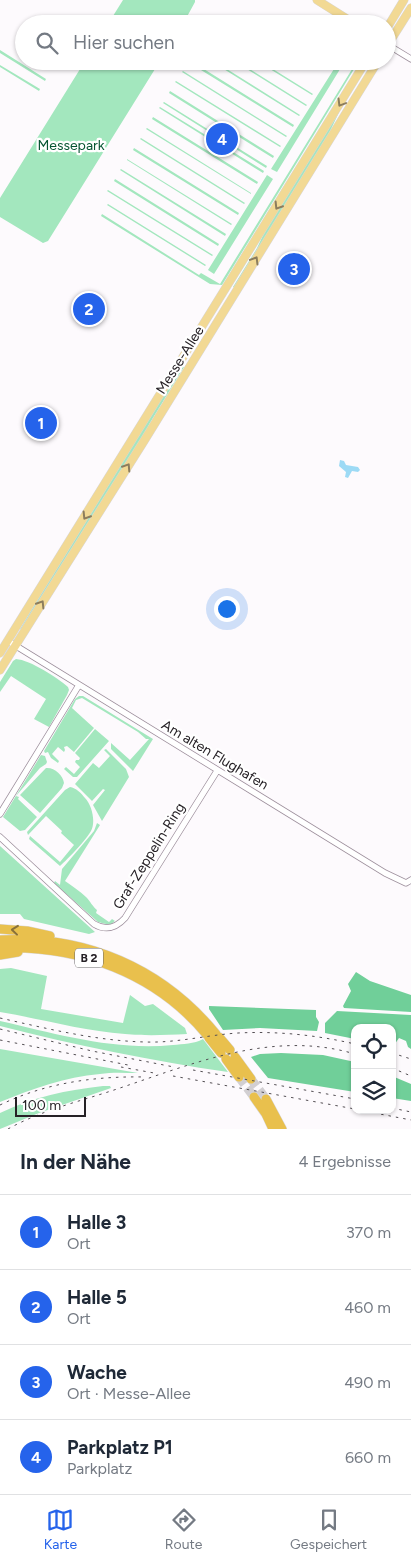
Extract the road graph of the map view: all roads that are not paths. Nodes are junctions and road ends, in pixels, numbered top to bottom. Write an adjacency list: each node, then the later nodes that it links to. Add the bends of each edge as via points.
1 (318, 0): 4 (main road)
2 (404, 0): 5 (main road)
3 (411, 8): 6 (main road)
4 (341, 15)
5 (395, 15)
6 (396, 32)
7 (396, 50): 8 (street)
8 (411, 59)
9 (360, 70): 11 (main road, Messe-Allee, one-way to 11)
10 (372, 70): 12 (main road, Messe-Allee, one-way to 10)
11 (8, 641): 12 (street, Am alten Flughafen); 13 (main road, Messe-Allee)
12 (15, 646): 14 (main road, Messe-Allee); 15 (street, Am alten Flughafen)
13 (0, 654)
14 (0, 670)
15 (79, 686): 16 (street, Am alten Flughafen); 17 (street)
16 (217, 771): 18 (street, Graf-Zeppelin-Ring, via 125,918 114,927 94,924); 19 (street, Am alten Flughafen, via 385,873 406,882)
17 (0, 814)
18 (0, 837)
19 (411, 880)
20 (0, 929): 22 (highway, one-way to 20, via 27,931)
21 (0, 940): 22 (highway, B 2)
22 (64, 942): 26 (highway, B 2, via 127,963 156,979 190,1006)
23 (0, 948): 24 (highway, B 2)
24 (38, 948): 25 (highway); 26 (highway, B 2, via 77,954 124,970 156,988)
25 (0, 955)
26 (213, 1036): 27 (highway, B 2)
27 (228, 1055): 28 (highway, B 2); 29 (highway, B 2)
28 (239, 1077)
29 (251, 1079)
30 (254, 1097): 32 (highway)
31 (266, 1099): 33 (highway)
32 (273, 1129)
33 (282, 1129)

